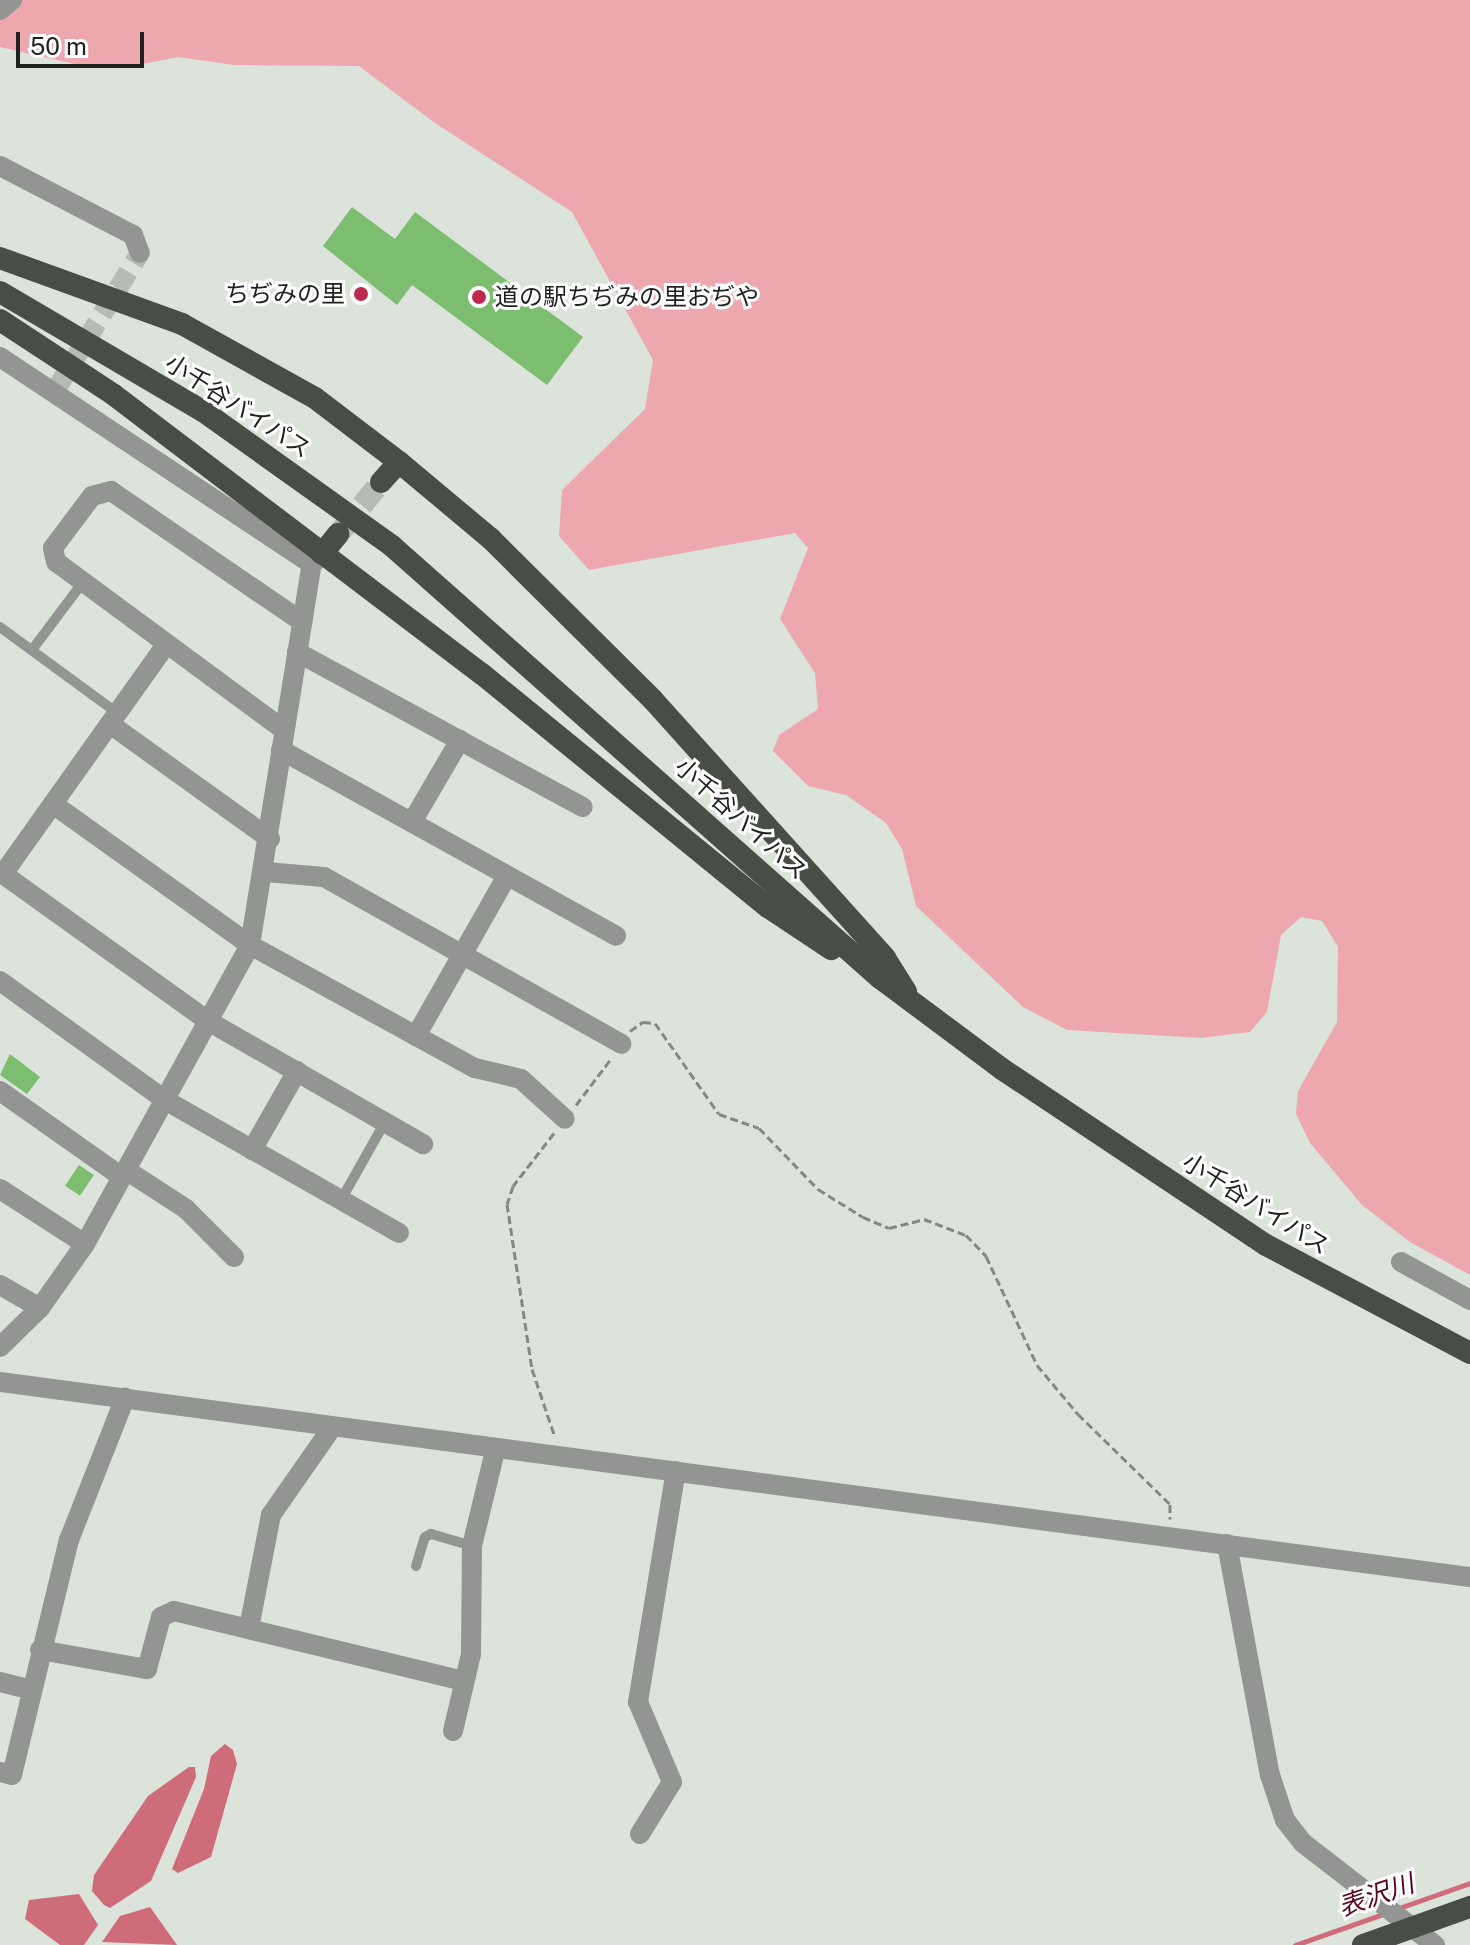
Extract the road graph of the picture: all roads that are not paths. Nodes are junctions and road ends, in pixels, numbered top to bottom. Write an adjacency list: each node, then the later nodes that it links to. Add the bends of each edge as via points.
1 (12, 0): 2 (street)
2 (0, 10)
3 (0, 166): 4 (street, via 133,235)
4 (140, 253)
5 (0, 258): 9 (highway, via 182,324 315,398)
6 (0, 292): 32 (highway, 小千谷バイパス, via 203,411 392,546)
7 (0, 320): 12 (highway, via 114,395)
8 (0, 357): 12 (street)
9 (399, 462): 10 (highway); 34 (highway, via 491,539 653,700 885,958)
10 (381, 482)
11 (338, 534): 12 (highway)
12 (317, 559): 14 (street); 32 (highway, via 595,762 768,907)
13 (83, 582): 14 (street, via 56,562 53,548 92,496 111,491); 16 (street); 17 (lane)
14 (302, 622): 18 (street)
15 (0, 627): 17 (lane)
16 (166, 645): 19 (street); 20 (street)
17 (32, 650): 19 (lane)
18 (297, 652): 20 (street); 21 (street)
19 (114, 719): 22 (street); 25 (street)
20 (282, 740): 24 (street); 25 (street)
21 (460, 740): 23 (street); 24 (street)
22 (53, 804): 27 (street); 30 (street)
23 (583, 807)
24 (412, 822): 28 (street)
25 (270, 839): 26 (street)
26 (266, 872): 30 (street); 31 (street, via 324,877)
27 (2, 873): 35 (street)
28 (507, 876): 29 (street); 31 (street)
29 (616, 936)
30 (250, 945): 35 (street); 36 (street)
31 (462, 955): 36 (street); 37 (street)
32 (880, 978): 34 (highway, 小千谷バイパス)
33 (0, 981): 40 (street)
34 (912, 1002): 56 (highway, 小千谷バイパス, via 1266,1245)
35 (208, 1021): 38 (street); 40 (street)
36 (416, 1036): 41 (street, via 475,1068 521,1079)
37 (621, 1044)
38 (297, 1071): 42 (street); 44 (street)
39 (0, 1091): 45 (street)
40 (165, 1100): 44 (street); 45 (street)
41 (565, 1119)
42 (385, 1122): 43 (street); 47 (lane)
43 (423, 1144)
44 (252, 1150): 47 (street)
45 (124, 1174): 49 (street); 50 (street, via 186,1209)
46 (0, 1189): 49 (street)
47 (341, 1200): 48 (street)
48 (399, 1233)
49 (85, 1244): 54 (street)
50 (234, 1257)
51 (1401, 1262): 53 (street)
52 (0, 1285): 54 (street)
53 (1470, 1300)
54 (40, 1308): 55 (street)
55 (0, 1347)
56 (1470, 1353)
57 (0, 1382): 58 (street)
58 (125, 1398): 59 (street); 67 (street, via 69,1540)
59 (331, 1429): 60 (street); 66 (street, via 271,1515)
60 (495, 1451): 61 (street); 63 (street)
61 (676, 1471): 62 (street); 73 (street, via 638,1702 672,1782)
62 (1227, 1544): 65 (street); 75 (street, via 1270,1775 1285,1820 1303,1843)
63 (472, 1546): 64 (lane, via 431,1534 425,1537); 68 (street, via 468,1598 473,1631)
64 (416, 1566)
65 (1470, 1577)
66 (249, 1628): 67 (street, via 166,1613 151,1663 139,1670); 68 (street)
67 (40, 1650): 70 (street)
68 (464, 1681): 71 (street)
69 (0, 1682): 70 (street)
70 (31, 1690): 72 (street, via 12,1775)
71 (453, 1731)
72 (0, 1772)
73 (640, 1834)
74 (1470, 1907): 75 (highway)
75 (1399, 1915): 76 (highway); 77 (street)
76 (1363, 1945)
77 (1435, 1945)

